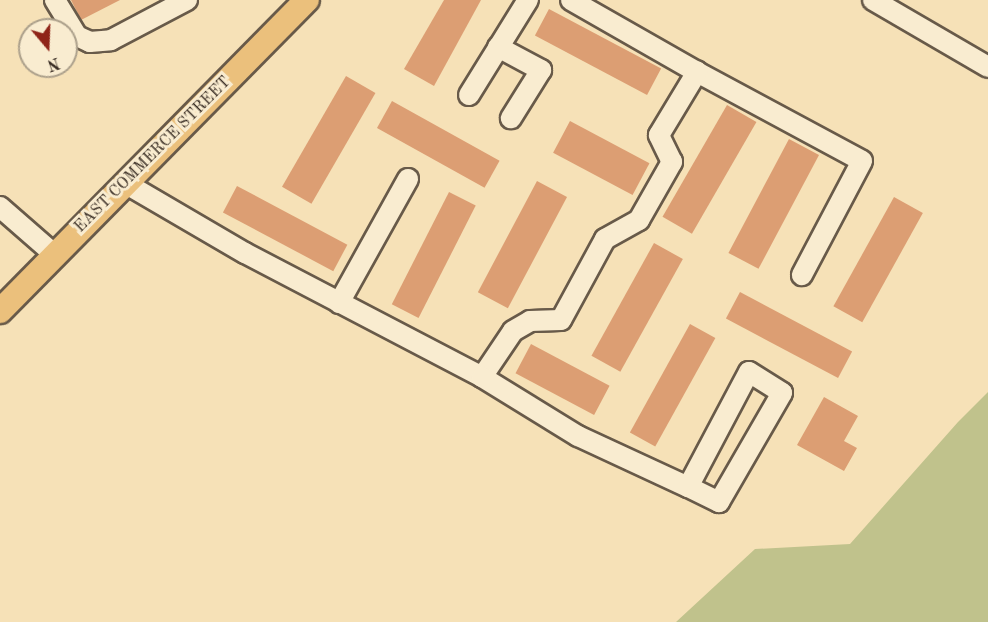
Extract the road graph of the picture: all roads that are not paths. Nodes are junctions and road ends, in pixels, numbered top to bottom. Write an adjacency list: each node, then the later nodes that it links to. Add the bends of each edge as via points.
1 (56, 0): 2 (lane, via 77,36 90,42 111,40)
2 (187, 0)
3 (307, 0): 13 (main road, EAST COMMERCE STREET)
4 (528, 0): 7 (lane)
5 (571, 0): 9 (lane)
6 (873, 0): 8 (lane)
7 (498, 47): 10 (lane); 11 (lane, via 541,70)
8 (988, 67)
9 (698, 72): 16 (lane, via 862,161); 19 (lane, via 659,135 672,162 639,220 605,239 561,320 530,321 513,331)
10 (469, 95)
11 (511, 118)
12 (408, 178): 17 (lane)
13 (125, 183): 15 (main road, EAST COMMERCE STREET); 17 (lane)
14 (0, 207): 15 (lane)
15 (55, 255): 18 (main road, EAST COMMERCE STREET)
16 (802, 275)
17 (339, 303): 19 (lane)
18 (0, 311)
19 (482, 377): 20 (lane, via 578,436)
20 (688, 487): 20 (lane, via 749,372 782,393 719,502)

